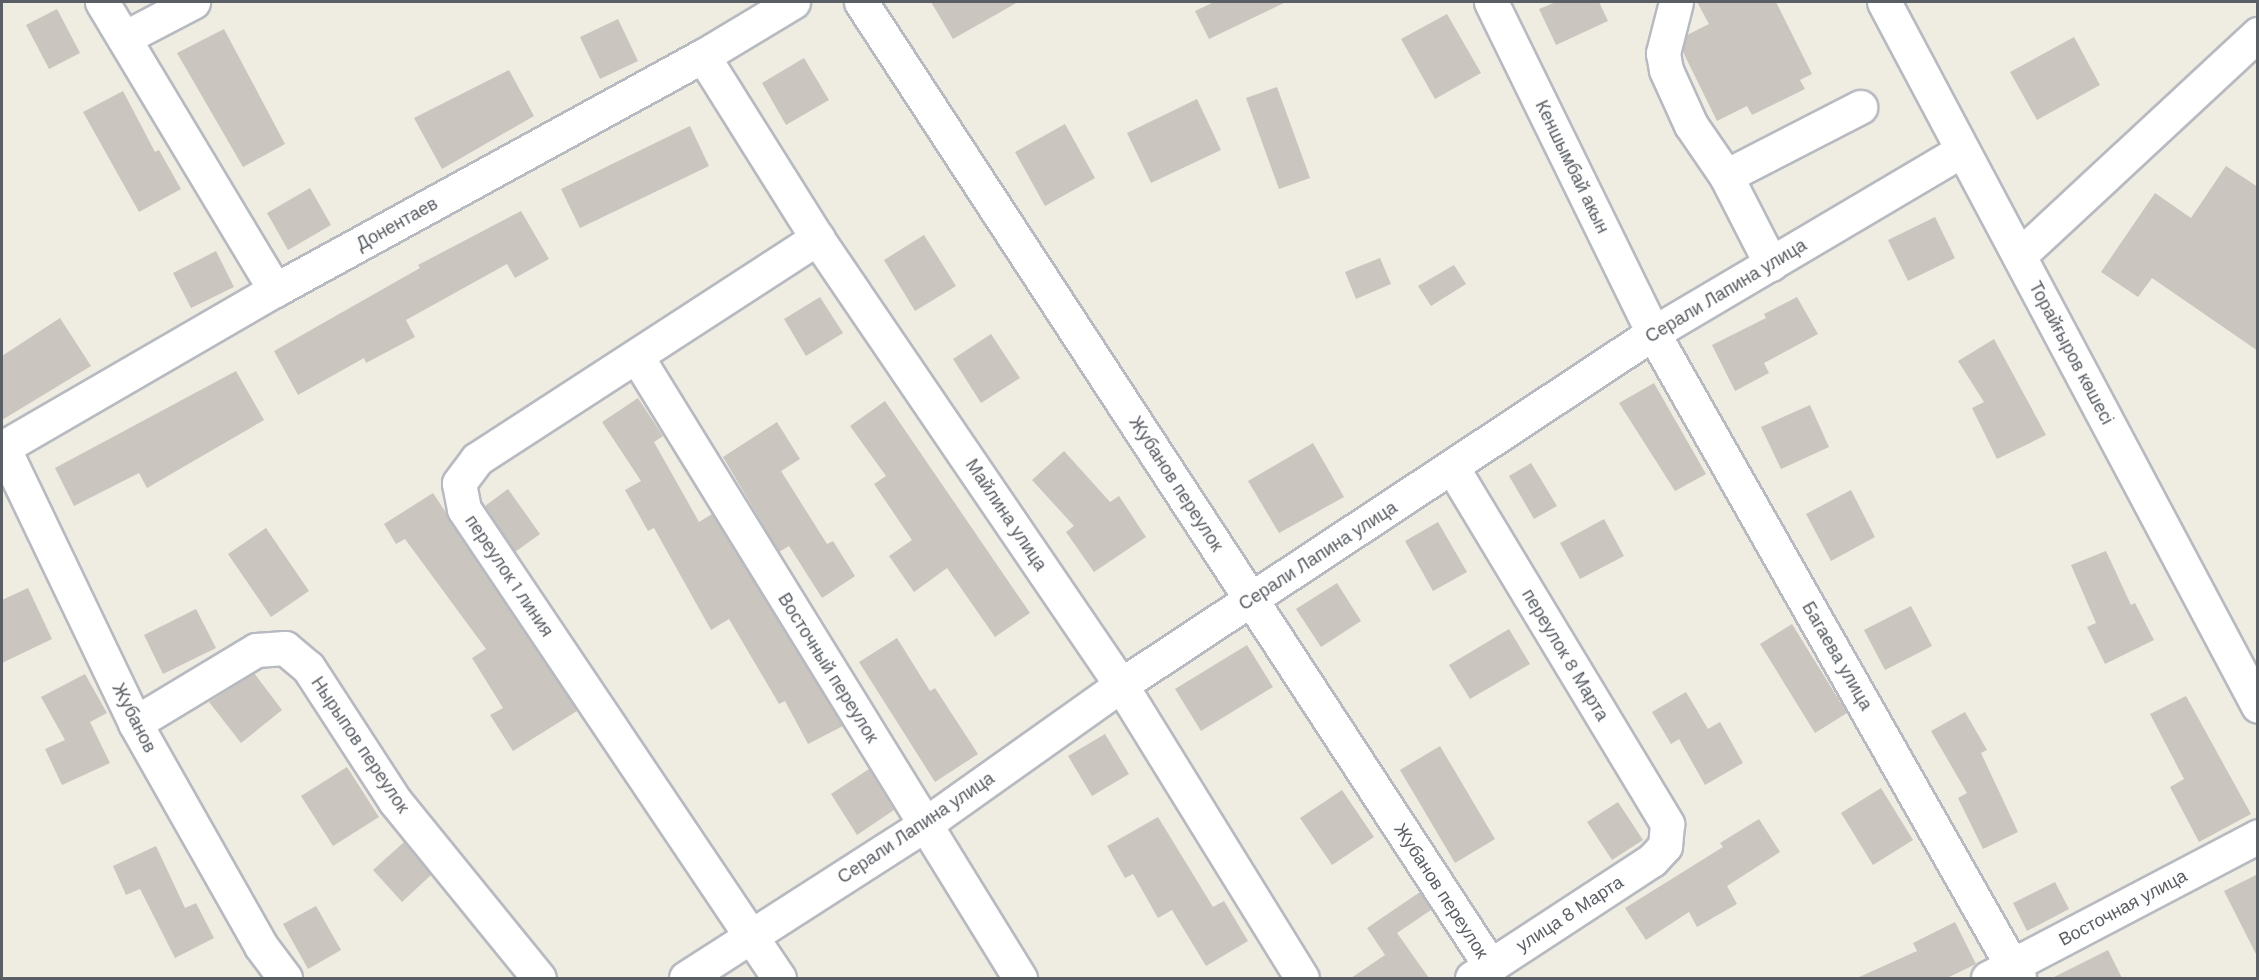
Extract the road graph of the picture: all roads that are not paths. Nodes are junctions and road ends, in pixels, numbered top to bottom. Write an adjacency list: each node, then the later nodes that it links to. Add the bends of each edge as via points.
1 (102, 2): 9 (street)
2 (193, 2): 9 (street)
3 (793, 2): 10 (street, Донентаев)
4 (861, 2): 22 (street, Жубанов переулок)
5 (1491, 2): 18 (street, Кеншымбай акын)
6 (1676, 2): 13 (street, via 1663,53 1666,70 1691,125)
7 (1884, 2): 12 (street, Торайғыров көшесі)
8 (2258, 34): 15 (street)
9 (124, 38): 17 (street)
10 (703, 56): 14 (street, Майлина улица); 17 (street, Донентаев)
11 (1860, 107): 13 (street)
12 (1962, 150): 15 (street, Торайғыров көшесі); 16 (street, Серали Лапина улица)
13 (1726, 176): 16 (street)
14 (817, 238): 19 (street, переулок 1 линия); 23 (street, Майлина улица)
15 (2019, 255): 24 (street, Торайғыров көшесі)
16 (1771, 264): 18 (street, Серали Лапина улица)
17 (276, 290): 20 (street, Донентаев)
18 (1653, 333): 21 (street, Серали Лапина улица); 31 (street, Багаева улица)
19 (637, 357): 26 (street, Восточный переулок); 29 (street, переулок 1 линия, via 477,459 459,483 462,501)
20 (2, 447): 25 (street, Жубанов)
21 (1452, 467): 22 (street, Серали Лапина улица); 28 (street, переулок 8 Марта, via 1667,824)
22 (1252, 600): 23 (street, Серали Лапина улица); 30 (street, Жубанов переулок)
23 (1121, 685): 26 (street, Серали Лапина улица); 37 (street, Майлина улица)
24 (2258, 706)
25 (135, 723): 32 (street, Жубанов, via 261,946); 33 (street, Нырыпов переулок, via 256,650 285,648 308,668 395,801)
26 (924, 825): 29 (street, Серали Лапина улица); 36 (street, Восточный переулок)
27 (2258, 836): 31 (street, Восточная улица)
28 (1665, 846): 30 (street, улица 8 Марта, via 1652,860)
29 (753, 936): 34 (street, Серали Лапина улица); 35 (street, переулок 1 линия)
30 (1481, 973)
31 (2007, 974)
32 (285, 978)
33 (539, 978)
34 (686, 978)
35 (779, 978)
36 (1020, 978)
37 (1302, 978)

